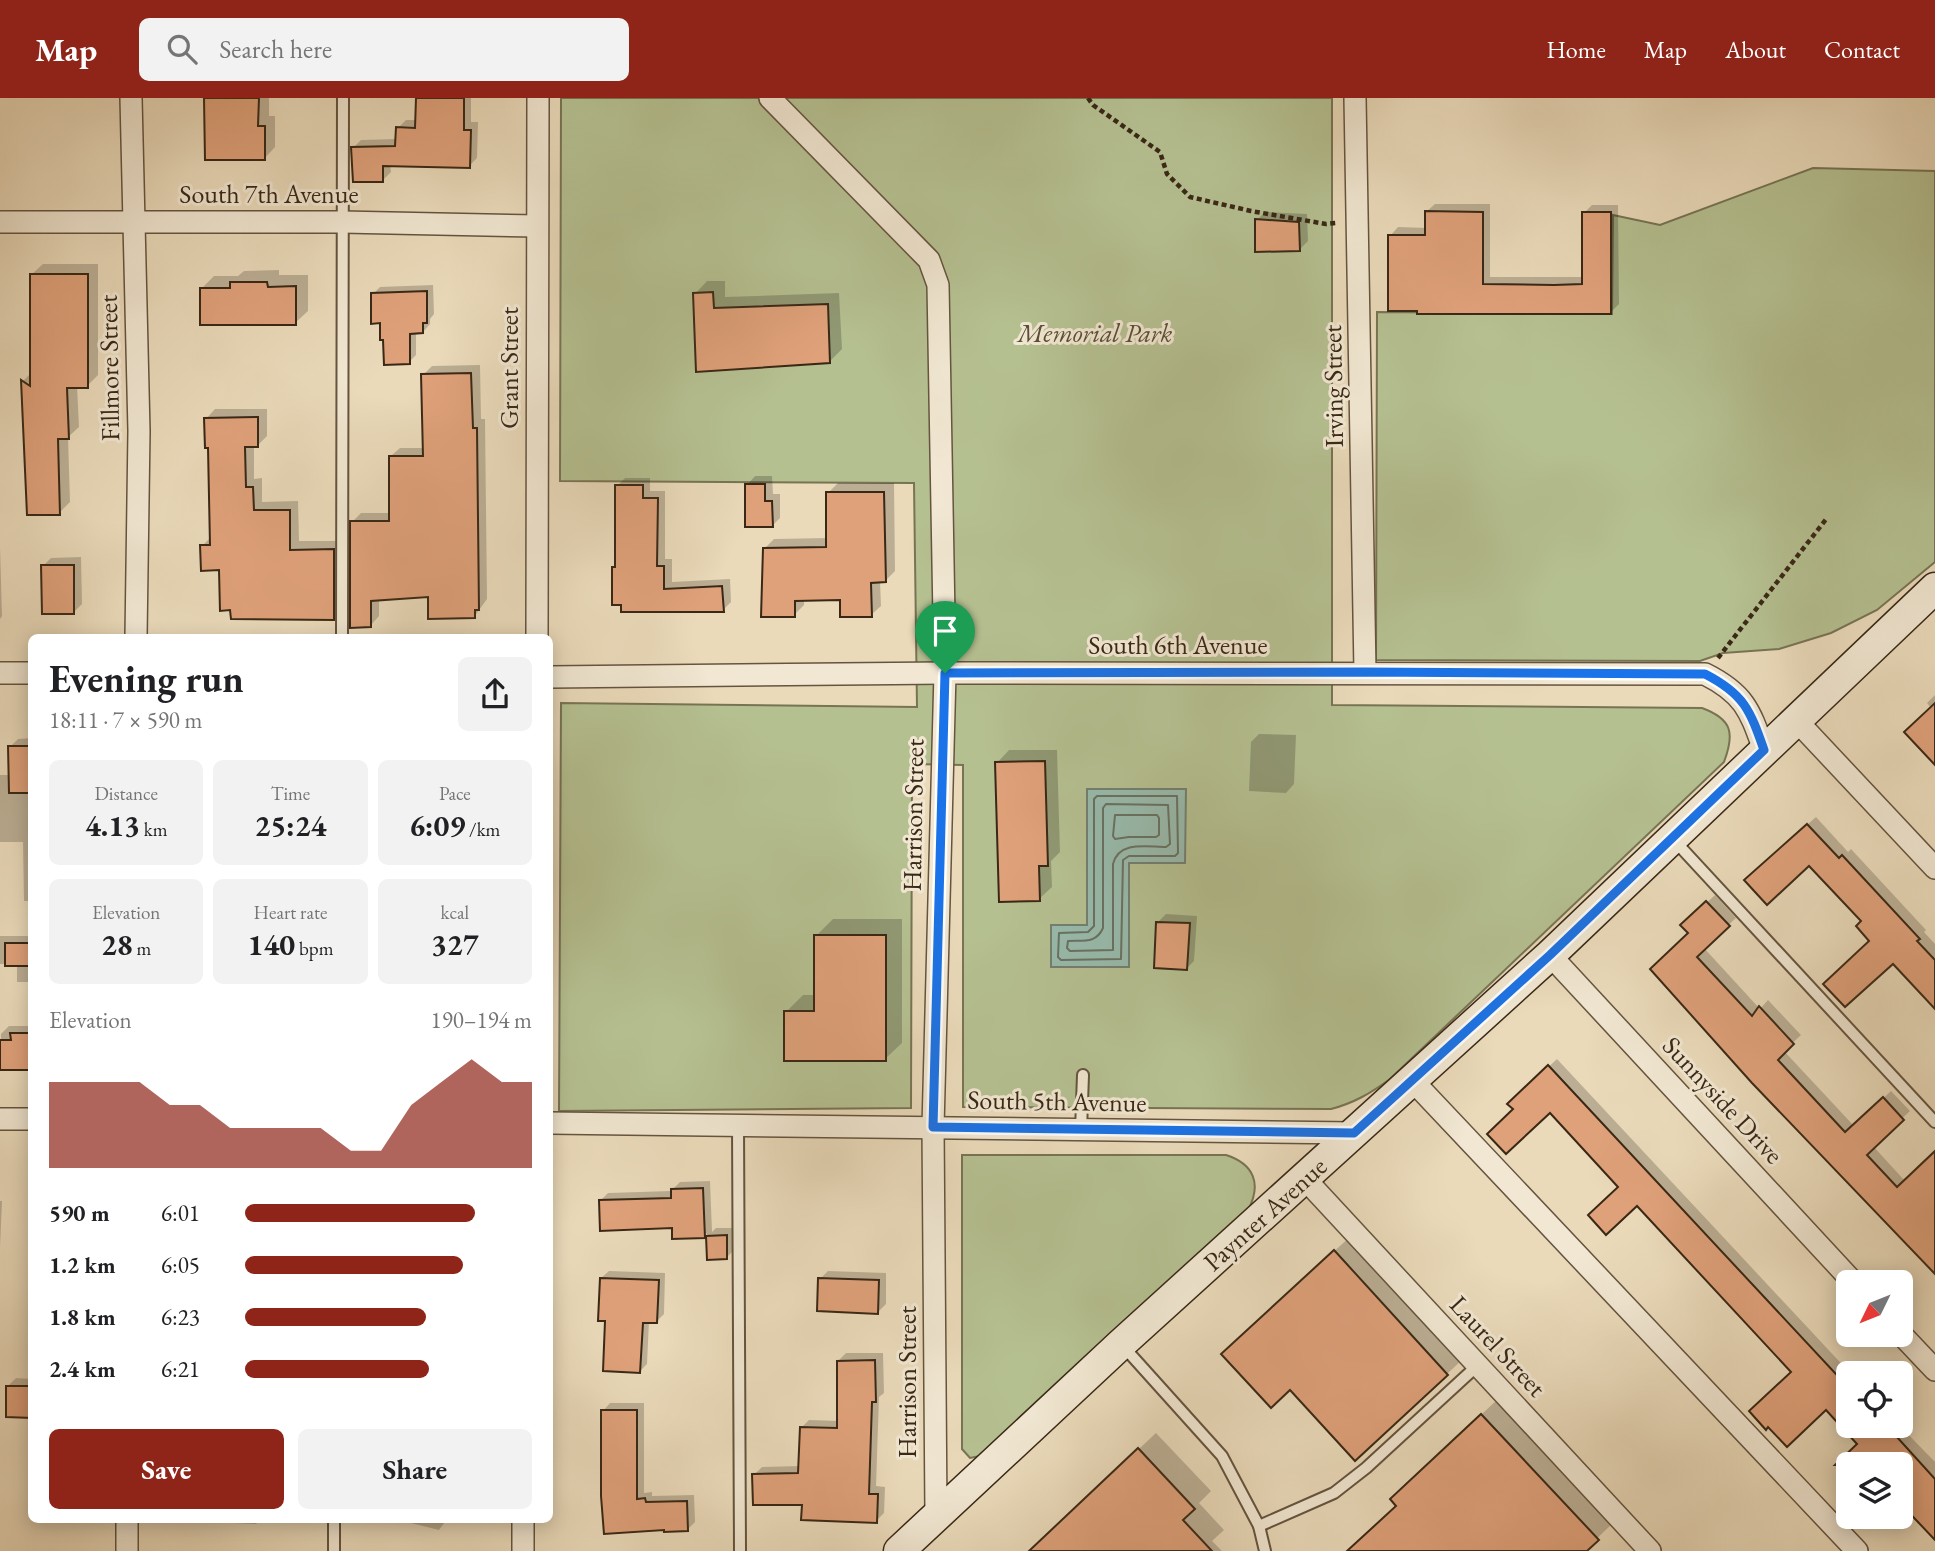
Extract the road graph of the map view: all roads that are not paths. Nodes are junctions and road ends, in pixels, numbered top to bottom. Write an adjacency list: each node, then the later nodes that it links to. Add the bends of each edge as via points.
1 (131, 98): 6 (street, Fillmore Street)
2 (343, 98): 8 (lane)
3 (538, 98): 9 (street, Grant Street)
4 (771, 98): 17 (street, Harrison Street, via 929,260 938,285)
5 (1355, 98): 14 (street, Irving Street)
6 (134, 221): 7 (street, South 7th Avenue); 8 (street, South 7th Avenue); 11 (street, Fillmore Street, via 139,431)
7 (0, 222)
8 (342, 222): 9 (street, South 7th Avenue); 12 (lane)
9 (537, 226): 13 (street, Grant Street)
10 (1931, 599): 19 (street, Paynter Avenue)
11 (136, 634)
12 (342, 634)
13 (537, 634)
14 (1365, 672): 17 (street, South 6th Avenue); 20 (street, South 6th Avenue, via 1705,674 1726,685 1750,710)
15 (0, 673): 16 (street)
16 (28, 673)
17 (945, 673): 18 (street, South 6th Avenue); 31 (street, Harrison Street)
18 (553, 677)
19 (1796, 720): 20 (street, Paynter Avenue); 22 (street)
20 (1764, 750): 21 (street, Paynter Avenue)
21 (1673, 839): 23 (street, Paynter Avenue); 28 (lane)
22 (1935, 868)
23 (1550, 955): 25 (street, Paynter Avenue); 35 (street, Sunnyside Drive)
24 (1083, 1075): 32 (lane)
25 (1412, 1080): 33 (street, Paynter Avenue); 52 (street)
26 (0, 1119): 27 (street)
27 (28, 1119)
28 (1935, 1122)
29 (553, 1123): 30 (street, South 5th Avenue)
30 (738, 1125): 31 (street, South 5th Avenue); 49 (lane)
31 (933, 1127): 32 (street, South 5th Avenue); 40 (street, Harrison Street)
32 (1081, 1130): 33 (street, South 5th Avenue)
33 (1354, 1133): 34 (street, Paynter Avenue)
34 (1305, 1179): 36 (street, Paynter Avenue); 38 (street, Laurel Street)
35 (1842, 1270)
36 (1121, 1344): 40 (street, Paynter Avenue); 44 (lane, via 1222,1456)
37 (1913, 1347): 39 (street)
38 (1478, 1365): 44 (lane, via 1334,1493); 45 (street, Laurel Street)
39 (1935, 1370)
40 (936, 1515): 50 (street, Paynter Avenue)
41 (127, 1523): 46 (street)
42 (334, 1523): 47 (lane)
43 (523, 1523): 48 (street)
44 (1259, 1525): 51 (lane)
45 (1644, 1549)
46 (127, 1551)
47 (334, 1551)
48 (523, 1551)
49 (740, 1551)
50 (899, 1551)
51 (1265, 1551)
52 (1857, 1551)

